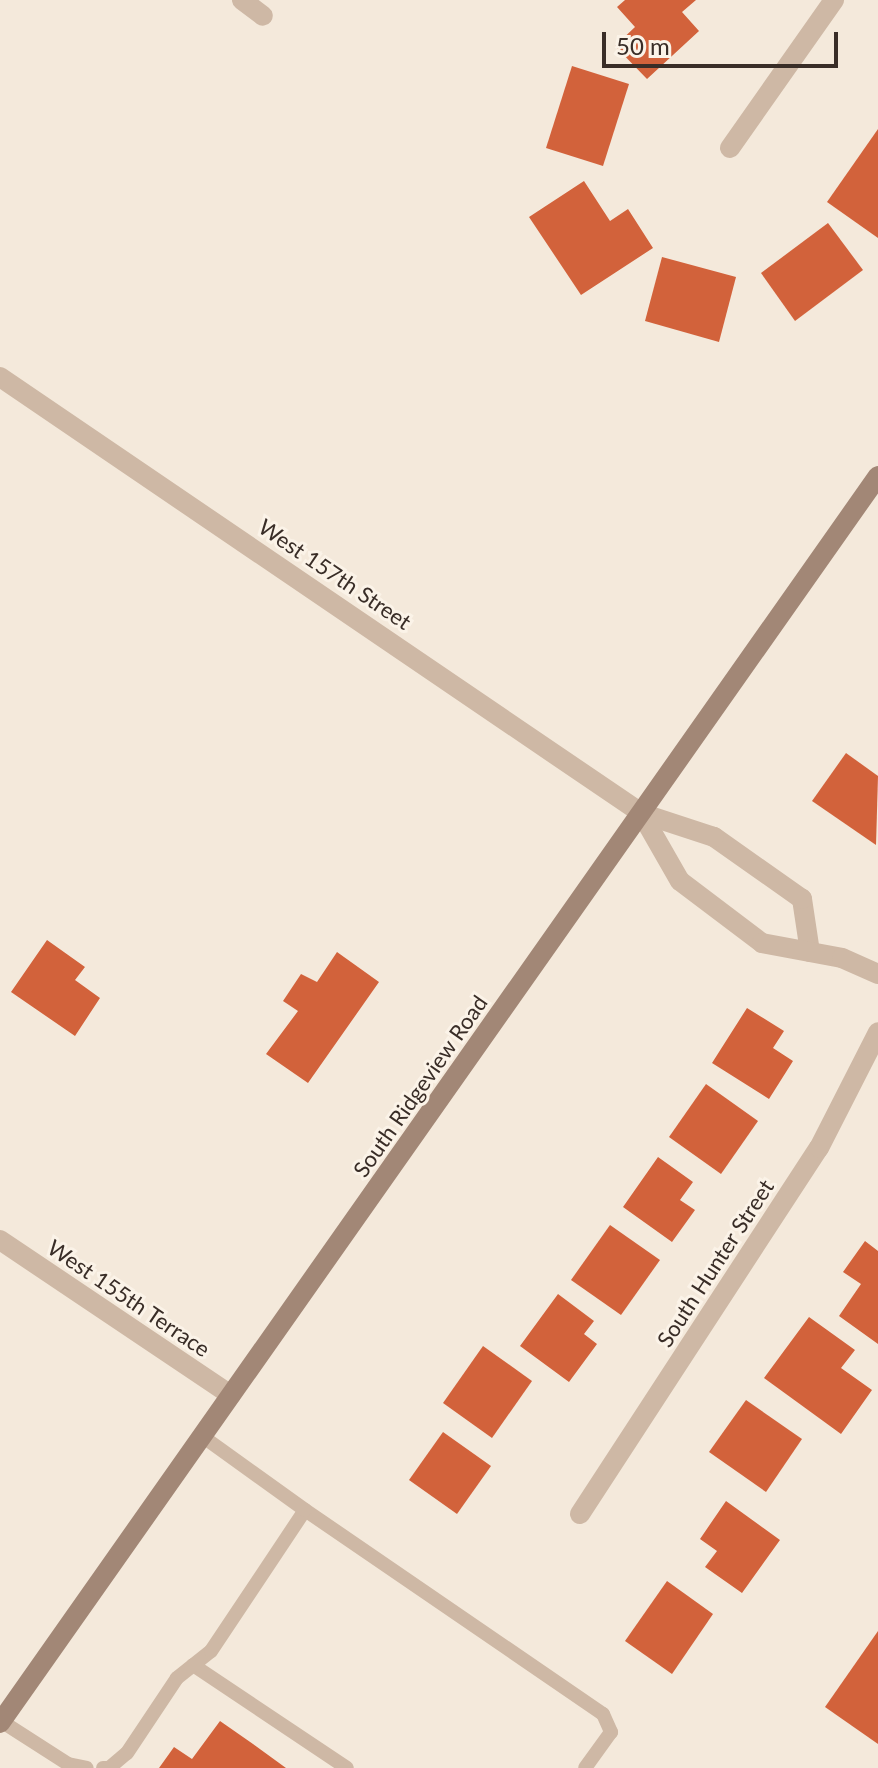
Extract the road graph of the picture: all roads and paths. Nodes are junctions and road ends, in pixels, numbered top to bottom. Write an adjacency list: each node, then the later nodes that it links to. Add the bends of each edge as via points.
1 (242, 0): 3 (street)
2 (834, 0): 4 (street)
3 (263, 16)
4 (730, 148)
5 (0, 377): 7 (street, West 157th Street)
6 (878, 476): 7 (main road, South Ridgeview Road)
7 (641, 813): 8 (street, West 157th Street, via 680,881 762,943); 8 (street, West 157th Street, via 714,837 802,899); 12 (main road, South Ridgeview Road)
8 (810, 952): 9 (street, West 157th Street, via 842,958)
9 (878, 974)
10 (878, 1032): 15 (street, South Hunter Street, via 819,1148)
11 (0, 1240): 12 (street, West 155th Terrace)
12 (231, 1395): 13 (main road, South Ridgeview Road)
13 (202, 1436): 14 (lane); 17 (main road, South Ridgeview Road)
14 (305, 1510): 16 (lane, via 211,1651); 21 (lane, via 603,1714 611,1732)
15 (580, 1514)
16 (193, 1665): 19 (lane, via 177,1678 127,1753); 20 (lane)
17 (1, 1722): 18 (lane, via 68,1764)
18 (87, 1768)
19 (103, 1768)
20 (347, 1768)
21 (585, 1768)

